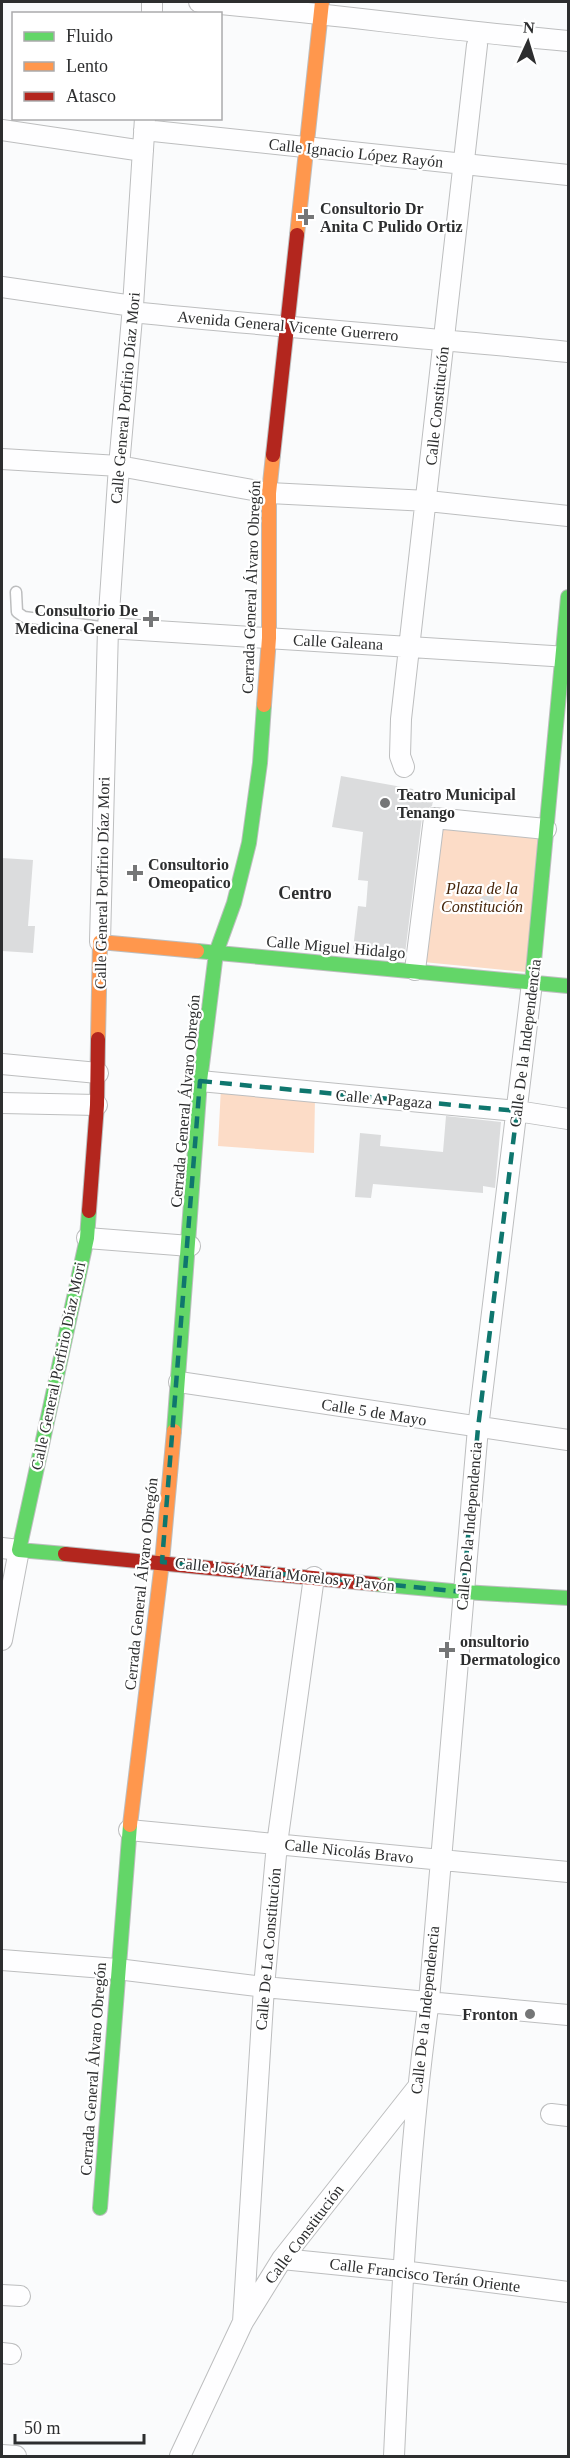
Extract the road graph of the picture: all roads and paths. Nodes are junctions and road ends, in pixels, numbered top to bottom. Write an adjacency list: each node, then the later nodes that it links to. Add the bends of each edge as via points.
1 (200, 2): 2 (street)
2 (322, 7): 3 (street, via 477,33); 7 (street, Cerrada General Álvaro Obregón)
3 (568, 41)
4 (477, 45): 9 (street, Calle Constitución)
5 (144, 124): 7 (street, Calle Ignacio López Rayón); 8 (street, Calle General Porfirio Díaz Mori)
6 (2, 130): 8 (street)
7 (306, 148): 9 (street, Calle Ignacio López Rayón); 13 (street, Cerrada General Álvaro Obregón)
8 (143, 152): 12 (street, Calle General Porfirio Díaz Mori)
9 (464, 165): 10 (street, Calle Ignacio López Rayón); 14 (street, Calle Constitución)
10 (568, 175)
11 (2, 287): 12 (street, Avenida General Vicente Guerrero)
12 (133, 309): 13 (street, Avenida General Vicente Guerrero); 17 (street, Calle General Porfirio Díaz Mori)
13 (287, 328): 14 (street, Avenida General Vicente Guerrero); 18 (street, Cerrada General Álvaro Obregón)
14 (444, 339): 15 (street, Avenida General Vicente Guerrero); 19 (street, Calle Constitución)
15 (568, 352)
16 (2, 459): 17 (street)
17 (119, 466): 18 (street); 23 (street, Calle General Porfirio Díaz Mori)
18 (269, 493): 19 (street); 24 (street, Cerrada General Álvaro Obregón)
19 (428, 501): 20 (street); 25 (street, Calle Constitución)
20 (568, 516)
21 (16, 592): 23 (lane, via 17,612 24,616)
22 (568, 597): 26 (street, Calle De la Independencia)
23 (108, 628): 24 (street, Calle Galeana); 29 (street, Calle General Porfirio Díaz Mori)
24 (269, 638): 25 (street, Calle Galeana); 30 (street, Cerrada General Álvaro Obregón, via 260,763 249,843)
25 (409, 646): 26 (street, Calle Galeana); 27 (street, Calle Constitución, via 400,745)
26 (565, 657): 28 (street, Calle De la Independencia)
27 (404, 767)
28 (546, 829): 31 (street, via 434,818); 32 (street, Calle De la Independencia)
29 (100, 942): 30 (street, Calle Miguel Hidalgo); 35 (street, Calle General Porfirio Díaz Mori)
30 (216, 953): 31 (street, Calle Miguel Hidalgo); 36 (street, Cerrada General Álvaro Obregón)
31 (415, 970): 32 (street, Calle Miguel Hidalgo)
32 (532, 983): 33 (street, Calle Miguel Hidalgo); 39 (street, Calle De la Independencia)
33 (568, 986)
34 (2, 1064): 35 (street)
35 (98, 1073): 38 (street, Calle General Porfirio Díaz Mori)
36 (200, 1081): 39 (street, Calle A Pagaza); 42 (street, Cerrada General Álvaro Obregón)
37 (2, 1103): 38 (street)
38 (97, 1105): 41 (street, Calle General Porfirio Díaz Mori)
39 (517, 1111): 40 (street, Calle A Pagaza); 44 (street, Calle De la Independencia)
40 (568, 1119)
41 (87, 1238): 42 (street); 46 (street, Calle General Porfirio Díaz Mori)
42 (190, 1246): 43 (street, Cerrada General Álvaro Obregón)
43 (179, 1382): 44 (street, Calle 5 de Mayo); 47 (street, Cerrada General Álvaro Obregón)
44 (478, 1428): 45 (street, Calle 5 de Mayo); 49 (street, Calle De la Independencia)
45 (568, 1440)
46 (10, 1549): 47 (street, Calle José María Morelos y Pavón); 51 (street, Calle General Porfirio Díaz Mori)
47 (162, 1562): 48 (street, Calle José María Morelos y Pavón); 52 (street, Cerrada General Álvaro Obregón)
48 (314, 1577): 49 (street, Calle José María Morelos y Pavón); 53 (street, Calle De La Constitución)
49 (464, 1592): 50 (street, Calle José María Morelos y Pavón); 54 (street, Calle De la Independencia)
50 (568, 1598)
51 (2, 1640)
52 (129, 1830): 53 (street, Calle Nicolás Bravo); 57 (street, Cerrada General Álvaro Obregón)
53 (277, 1844): 54 (street, Calle Nicolás Bravo); 58 (street, Calle De La Constitución)
54 (440, 1861): 55 (street, Calle Nicolás Bravo); 59 (street, Calle De la Independencia)
55 (568, 1872)
56 (2, 1960): 57 (street)
57 (117, 1969): 58 (street); 62 (street, Cerrada General Álvaro Obregón)
58 (264, 1987): 59 (street); 66 (street, Calle De La Constitución)
59 (429, 2000): 60 (street); 61 (street, Calle De la Independencia)
60 (568, 2015)
61 (417, 2088): 63 (street, Calle Constitución); 64 (street, Calle De la Independencia)
62 (100, 2208)
63 (282, 2259): 64 (street, Calle Francisco Terán Oriente); 66 (street, Calle Constitución)
64 (402, 2271): 65 (street, Calle Francisco Terán Oriente); 70 (street, Calle De la Independencia)
65 (568, 2292)
66 (243, 2322): 69 (street, Calle Constitución)
67 (2, 2455): 68 (street)
68 (16, 2457)
69 (180, 2457)
70 (394, 2457)

